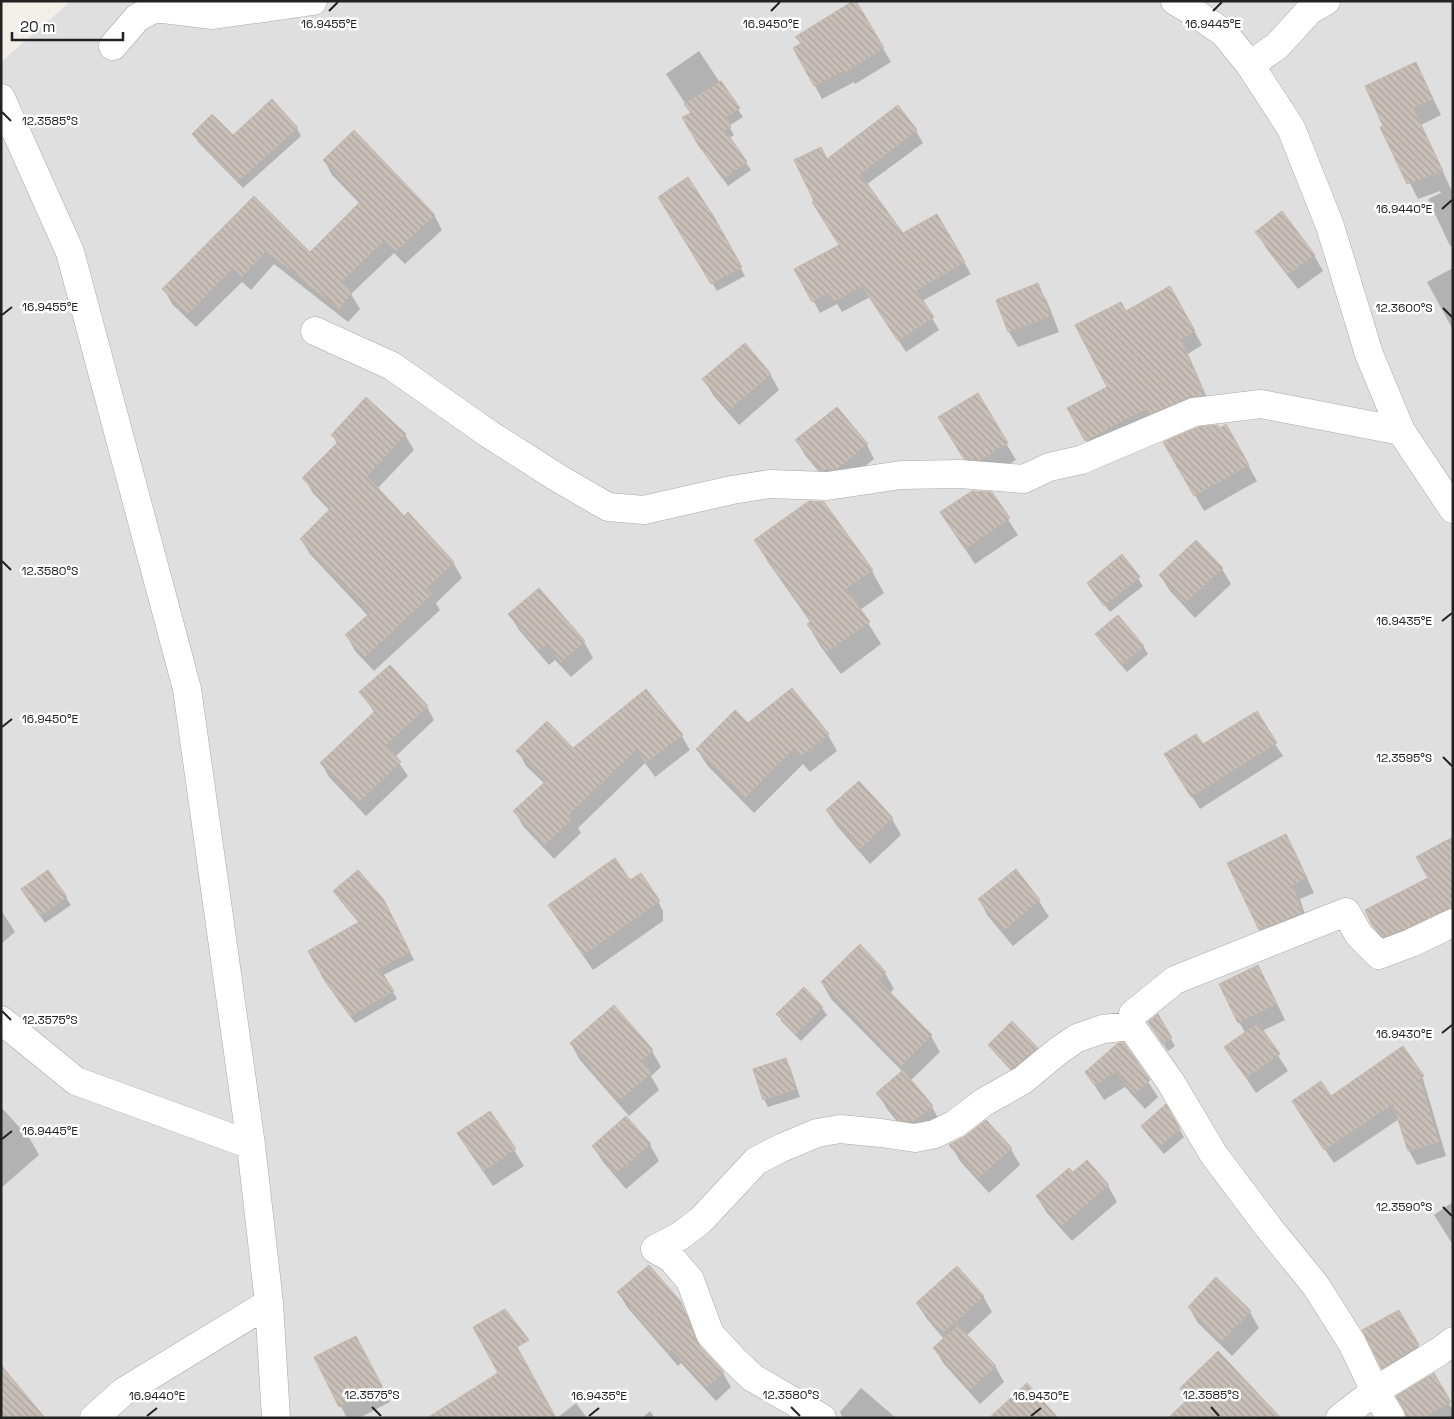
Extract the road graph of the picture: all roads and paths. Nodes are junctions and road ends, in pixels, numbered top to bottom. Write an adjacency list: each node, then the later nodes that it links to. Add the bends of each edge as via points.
1 (313, 1): 4 (street, via 213,15 155,8 137,18)
2 (1175, 1): 5 (street, via 1224,33)
3 (1326, 1): 5 (street, via 1310,10 1277,46)
4 (113, 46)
5 (1250, 64): 8 (street, via 1291,128 1330,226 1369,354)
6 (1, 98): 13 (street, via 70,252 187,689)
7 (315, 331): 8 (street, via 392,366 519,454 608,507 644,510 769,484 827,486 901,475 960,474 1024,479 1048,467 1081,460 1194,412 1261,404)
8 (1401, 431): 9 (street)
9 (1453, 509)
10 (1453, 923): 12 (street, via 1379,955 1359,935 1346,912 1175,980 1133,1014)
11 (1, 1020): 13 (street, via 76,1081)
12 (1131, 1026): 16 (street, via 1170,1081 1214,1155 1316,1286 1352,1343); 19 (street, via 1103,1029 1077,1038 1023,1080 935,1134 915,1138 840,1129 817,1133 782,1148 756,1161 701,1220 655,1249 671,1258 690,1280 710,1334 734,1360 753,1378)
13 (251, 1145): 14 (street)
14 (270, 1304): 17 (street, via 123,1392); 18 (street)
15 (1453, 1341): 16 (street)
16 (1376, 1391): 20 (street); 21 (street)
17 (94, 1418)
18 (276, 1418)
19 (822, 1418)
20 (1340, 1418)
21 (1391, 1418)

